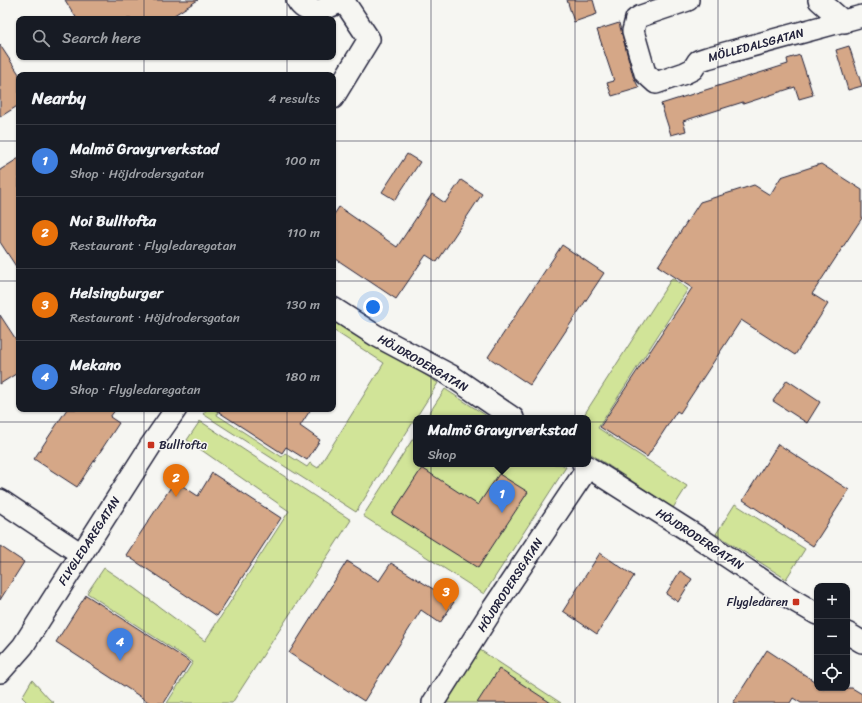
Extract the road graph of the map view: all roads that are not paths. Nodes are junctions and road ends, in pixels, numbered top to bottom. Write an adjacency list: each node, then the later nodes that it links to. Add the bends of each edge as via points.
1 (297, 0): 2 (street, via 305,8 319,11)
2 (343, 0): 6 (street, via 368,39)
3 (688, 0): 5 (street, MÖLLEDALSGATAN, via 636,19 633,31 643,66 645,72 656,83 685,73 707,58)
4 (819, 0): 5 (street, MÖLLEDALSGATAN)
5 (853, 19)
6 (336, 93)
7 (336, 310): 9 (street, HÖJDRODERGATAN, via 375,335 450,376)
8 (174, 412): 13 (street, FLYGLEDAREGATAN)
9 (509, 415)
10 (584, 467): 18 (street, HÖJDRODERSGATAN)
11 (587, 467): 14 (street, HÖJDRODERGATAN)
12 (0, 500): 13 (street)
13 (81, 554): 17 (street, FLYGLEDAREGATAN, via 23,646)
14 (814, 612)
15 (850, 635): 16 (street)
16 (862, 642)
17 (0, 672)
18 (433, 703)

